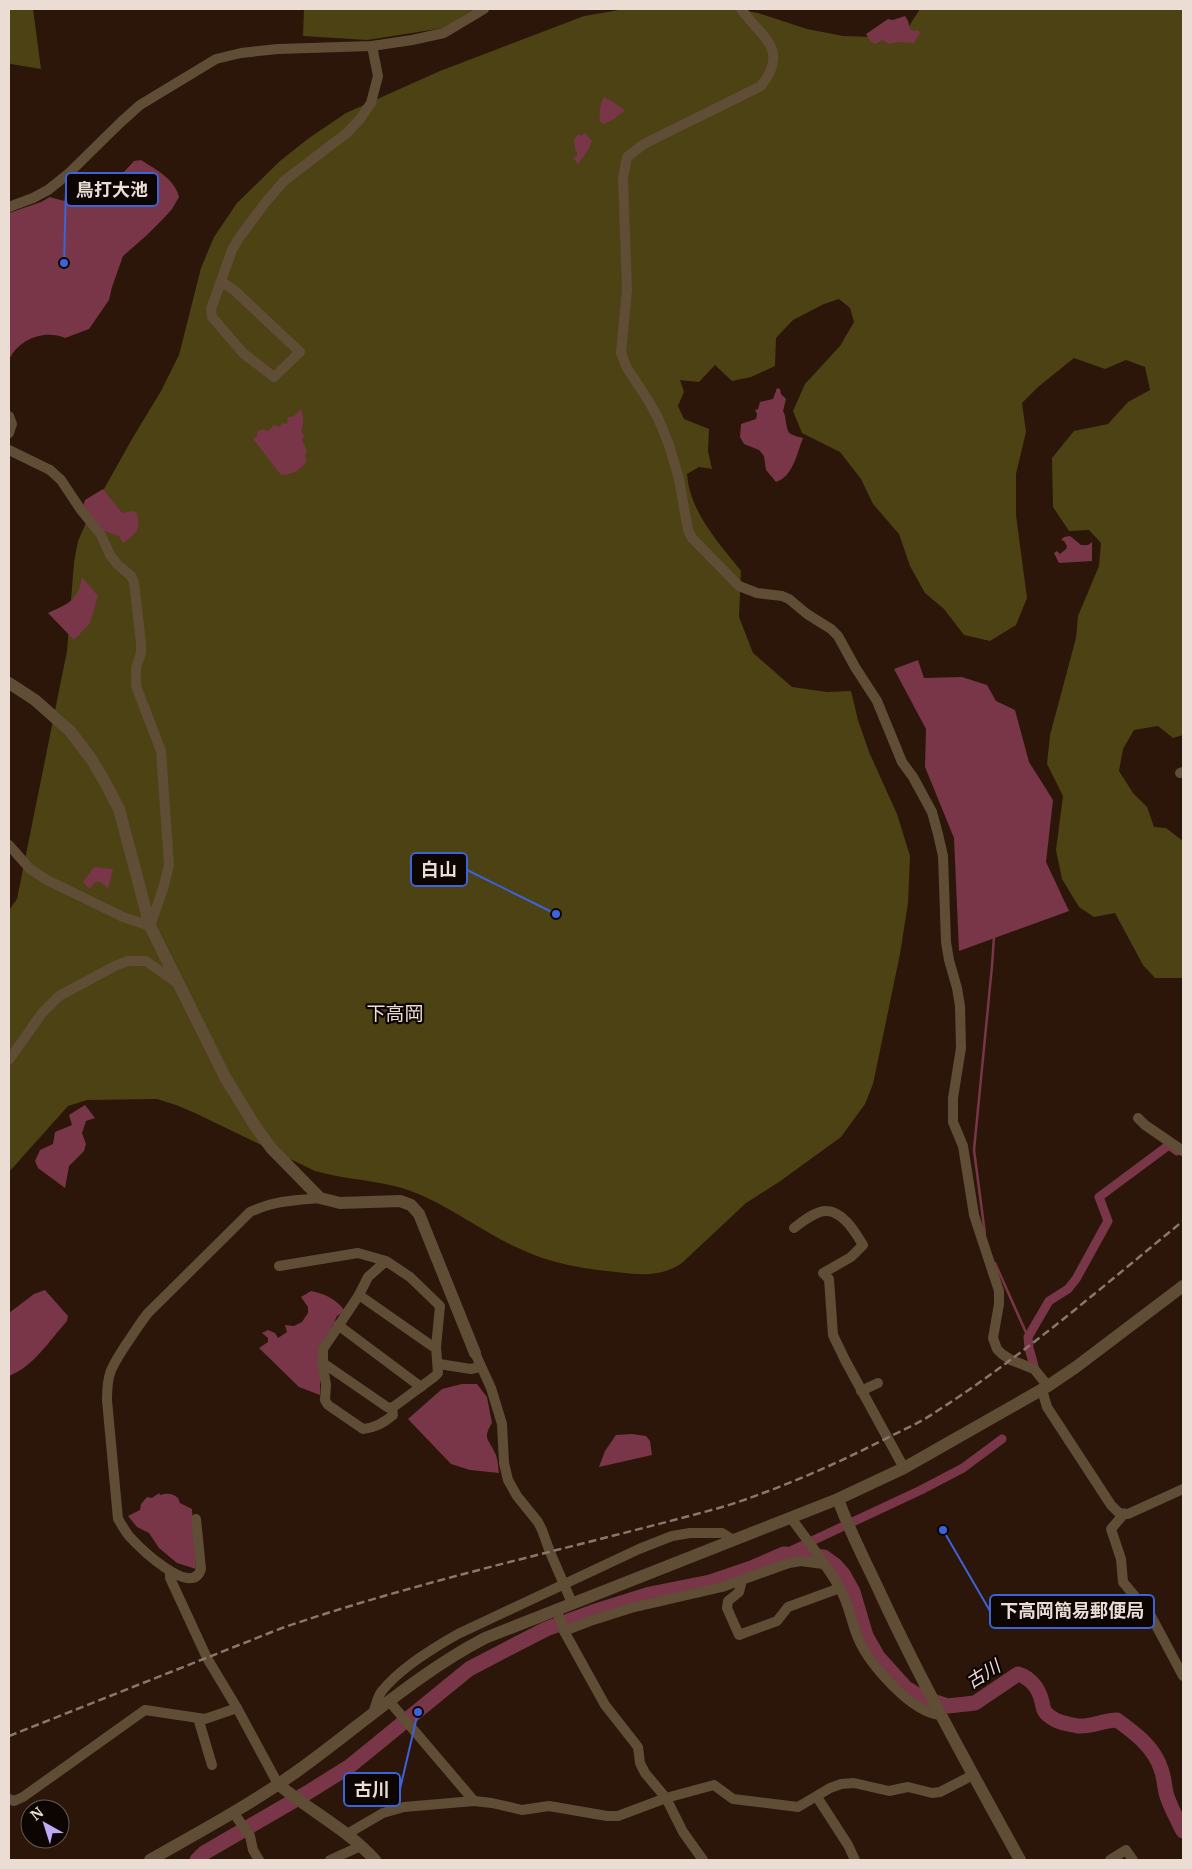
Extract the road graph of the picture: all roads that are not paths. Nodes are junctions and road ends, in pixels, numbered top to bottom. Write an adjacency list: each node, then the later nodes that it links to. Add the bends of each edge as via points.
1 (484, 9): 3 (street, via 444,33)
2 (741, 9): 30 (street, via 771,47 774,64 761,86 644,144 628,158 623,178 628,290 621,353 658,418 669,445 692,538 739,586 789,599 838,636 877,700 902,762 932,812 943,856 946,942 960,1006 961,1048 953,1098 953,1122 963,1146 974,1216 999,1291 993,1338 1002,1354 1034,1370)
3 (372, 46): 4 (street, via 269,50 216,59 140,105 48,190); 5 (street, via 378,76 370,103 360,119 284,181 265,203 239,238)
4 (9, 207)
5 (221, 281): 5 (street, via 300,352 274,377 243,353 212,317 211,309)
6 (9, 416): 7 (street, via 12,424)
7 (9, 433)
8 (9, 450): 11 (street, via 50,470 62,480 101,535 110,555 134,582 141,643 136,686 161,750 169,865)
9 (9, 683): 11 (street, via 51,713 92,760 119,809)
10 (9, 845): 11 (street, via 30,869 47,880 123,917)
11 (150, 926): 12 (street)
12 (180, 985): 13 (street, via 146,961 128,960 59,996 42,1013); 16 (street, via 226,1077 255,1126 271,1148)
13 (9, 1060)
14 (1138, 1118): 15 (street)
15 (1183, 1151)
16 (320, 1198): 24 (street, via 340,1203 400,1201 415,1209 429,1236); 41 (street, via 286,1200 250,1212 137,1326 113,1363 107,1384 107,1400 118,1519 128,1535)
17 (794, 1228): 31 (street, via 825,1211 838,1215 863,1245 851,1257 823,1273 829,1279 833,1335)
18 (386, 1261): 19 (street, via 358,1253); 21 (street, via 368,1277); 23 (street, via 440,1306)
19 (279, 1266)
20 (1183, 1286): 30 (street)
21 (359, 1295): 22 (street); 23 (street)
22 (338, 1325): 25 (street, via 323,1349); 29 (street)
23 (436, 1347): 26 (street)
24 (475, 1353): 27 (street)
25 (323, 1364): 32 (street); 32 (street, via 325,1400 362,1429 386,1422 393,1414)
26 (439, 1364): 27 (street, via 471,1369); 29 (street, via 438,1372)
27 (480, 1367): 43 (street, via 491,1388 502,1424 508,1480 538,1522)
28 (878, 1383): 31 (street)
29 (422, 1386): 32 (street)
30 (1045, 1388): 33 (street); 36 (street, via 1047,1407 1111,1505)
31 (861, 1391): 33 (street)
32 (392, 1408)
33 (904, 1468): 35 (street)
34 (1183, 1488): 36 (street)
35 (838, 1499): 37 (street); 52 (street)
36 (1123, 1515): 48 (street, via 1111,1529 1124,1582 1151,1616)
37 (791, 1518): 39 (street); 40 (street)
38 (196, 1519): 41 (street, via 200,1574 194,1578)
39 (733, 1540): 43 (street, via 722,1533 672,1536); 45 (street)
40 (822, 1563): 42 (street, via 789,1563); 44 (street)
41 (170, 1572): 50 (street, via 207,1658)
42 (742, 1580): 44 (street, via 739,1592 728,1601 727,1608 739,1636 778,1621 788,1607); 47 (street, via 631,1608)
43 (564, 1584): 45 (street); 51 (street, via 436,1646 381,1692)
44 (840, 1588): 52 (street, via 858,1639 875,1664 900,1693 919,1708 931,1714)
45 (572, 1603): 46 (street)
46 (557, 1613): 47 (street); 49 (street, via 485,1638 461,1650)
47 (564, 1630): 58 (street, via 605,1705 638,1747 645,1773)
48 (1183, 1676)
49 (389, 1701): 51 (street); 60 (street)
50 (237, 1708): 53 (street, via 205,1719); 56 (street)
51 (374, 1713): 56 (street)
52 (939, 1713): 55 (street)
53 (198, 1718): 54 (street); 59 (street, via 145,1710 23,1797)
54 (212, 1765)
55 (973, 1775): 57 (street, via 940,1792 908,1787 889,1791 854,1783 842,1784); 70 (street)
56 (278, 1784): 61 (street); 62 (street)
57 (817, 1797): 58 (street, via 798,1807 733,1799 714,1785); 69 (street)
58 (666, 1798): 60 (street, via 618,1816 549,1806 522,1810); 68 (street, via 683,1832)
59 (9, 1800)
60 (474, 1801): 62 (street, via 404,1807 383,1813)
61 (233, 1812): 64 (street); 65 (street, via 250,1836)
62 (348, 1834): 63 (street)
63 (361, 1846): 66 (street); 67 (street)
64 (150, 1860)
65 (259, 1860)
66 (330, 1860)
67 (373, 1860)
68 (704, 1860)
69 (855, 1860)
70 (1020, 1860)
71 (1110, 1860): 72 (street, via 1126,1850)
72 (1133, 1860)

